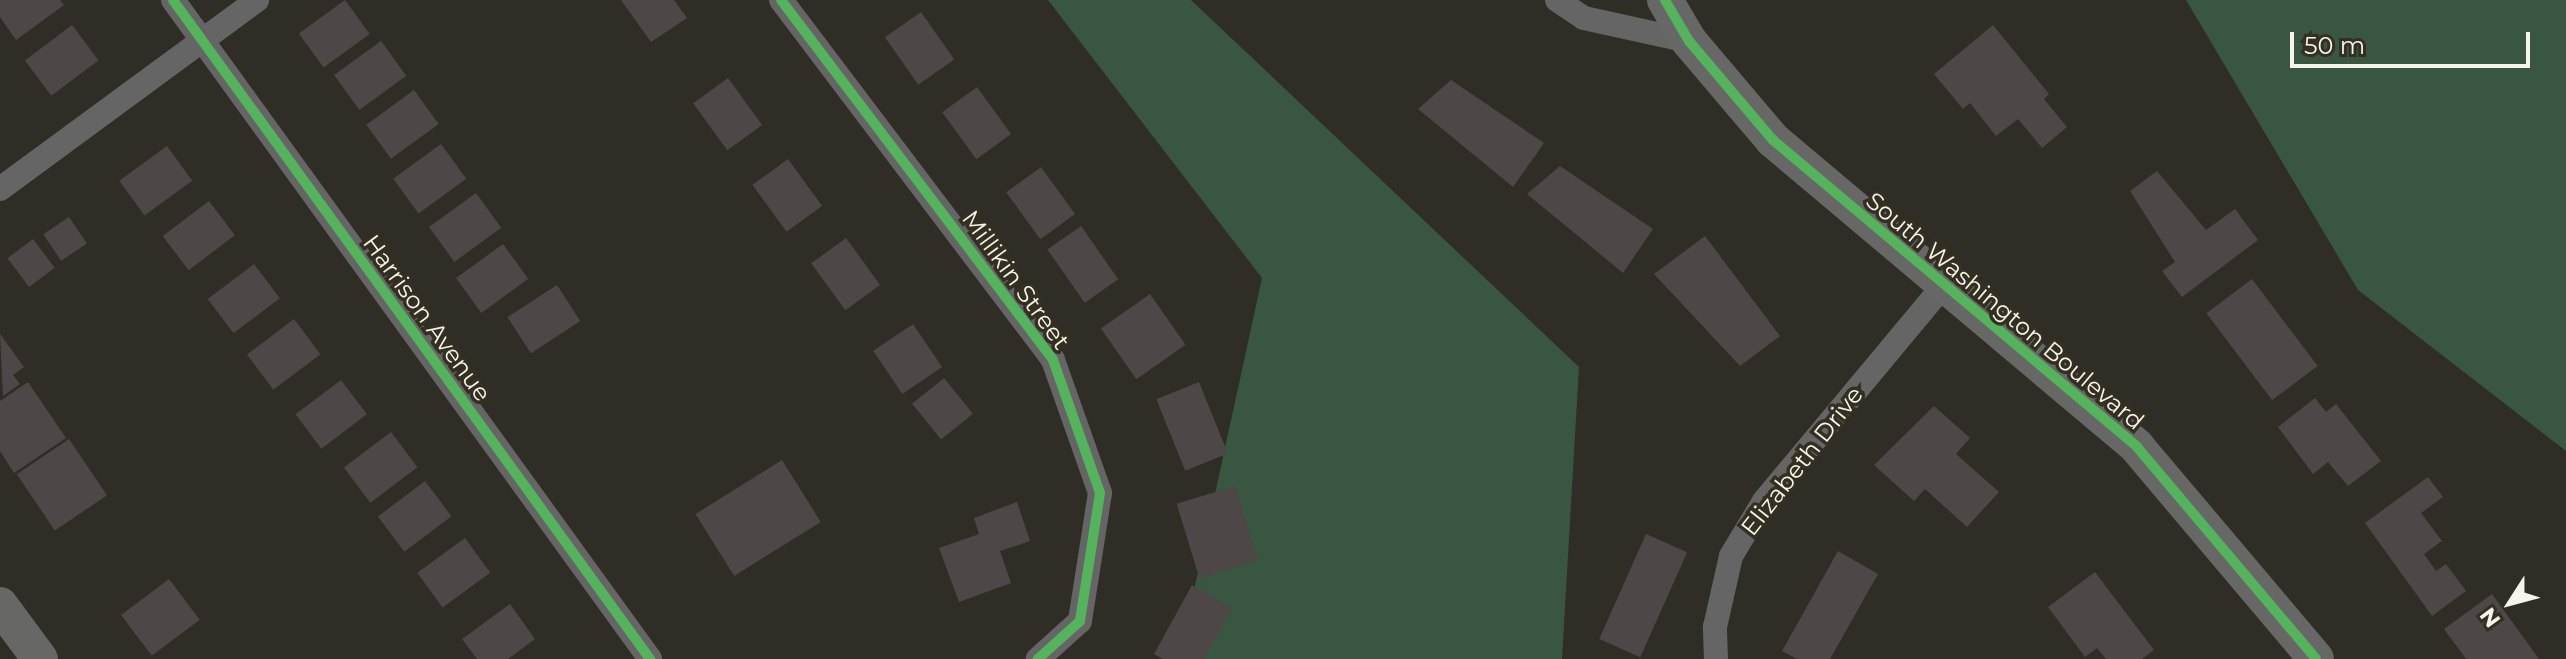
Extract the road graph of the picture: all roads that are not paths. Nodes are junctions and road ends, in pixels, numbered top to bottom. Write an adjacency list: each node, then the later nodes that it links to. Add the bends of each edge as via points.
1 (173, 0): 6 (street, Harrison Avenue)
2 (257, 0): 6 (street)
3 (781, 0): 13 (street, Millikin Street, via 1053,360 1100,493 1080,621)
4 (1557, 0): 7 (street, via 1584,18)
5 (1665, 0): 7 (street, South Washington Boulevard)
6 (202, 40): 8 (street); 12 (street, Harrison Avenue)
7 (1689, 41): 9 (street, South Washington Boulevard, via 1773,140)
8 (0, 189)
9 (1942, 287): 14 (street, Elizabeth Drive, via 1764,501 1731,556 1715,627); 15 (street, South Washington Boulevard, via 2137,447)
10 (0, 605): 11 (street)
11 (40, 659)
12 (650, 659)
13 (1038, 659)
14 (1716, 659)
15 (2316, 659)

